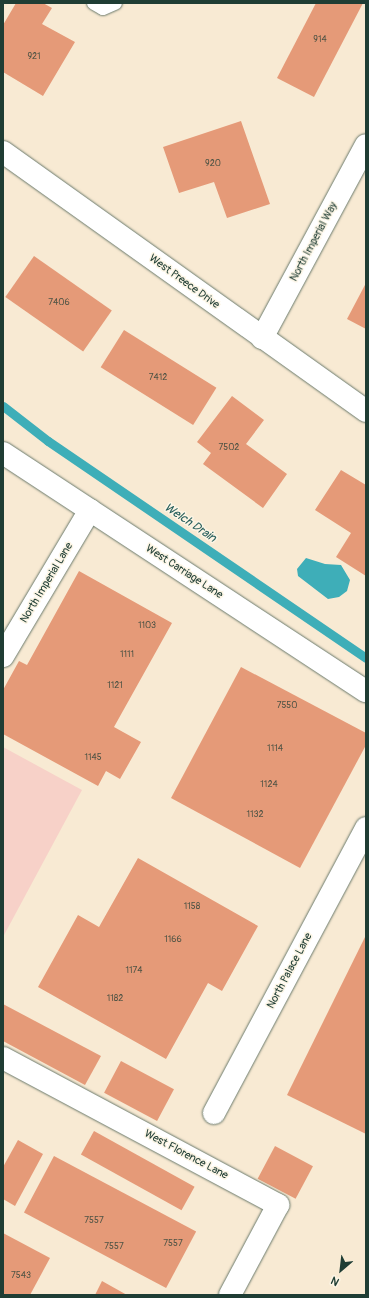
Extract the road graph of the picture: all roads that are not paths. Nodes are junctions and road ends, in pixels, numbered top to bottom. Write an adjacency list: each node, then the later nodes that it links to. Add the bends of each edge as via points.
1 (94, 3): 2 (lane, via 103,8)
2 (115, 3)
3 (366, 145): 5 (street, North Imperial Way)
4 (3, 152): 5 (street, West Preece Drive)
5 (262, 338): 6 (street, West Preece Drive)
6 (366, 411)
7 (3, 453): 8 (street, West Carriage Lane)
8 (90, 510): 9 (street, North Imperial Lane); 10 (street, West Carriage Lane)
9 (3, 656)
10 (366, 691)
11 (366, 828): 13 (street, North Palace Lane)
12 (3, 1058): 14 (street, West Florence Lane, via 278,1205)
13 (214, 1113)
14 (230, 1295)

